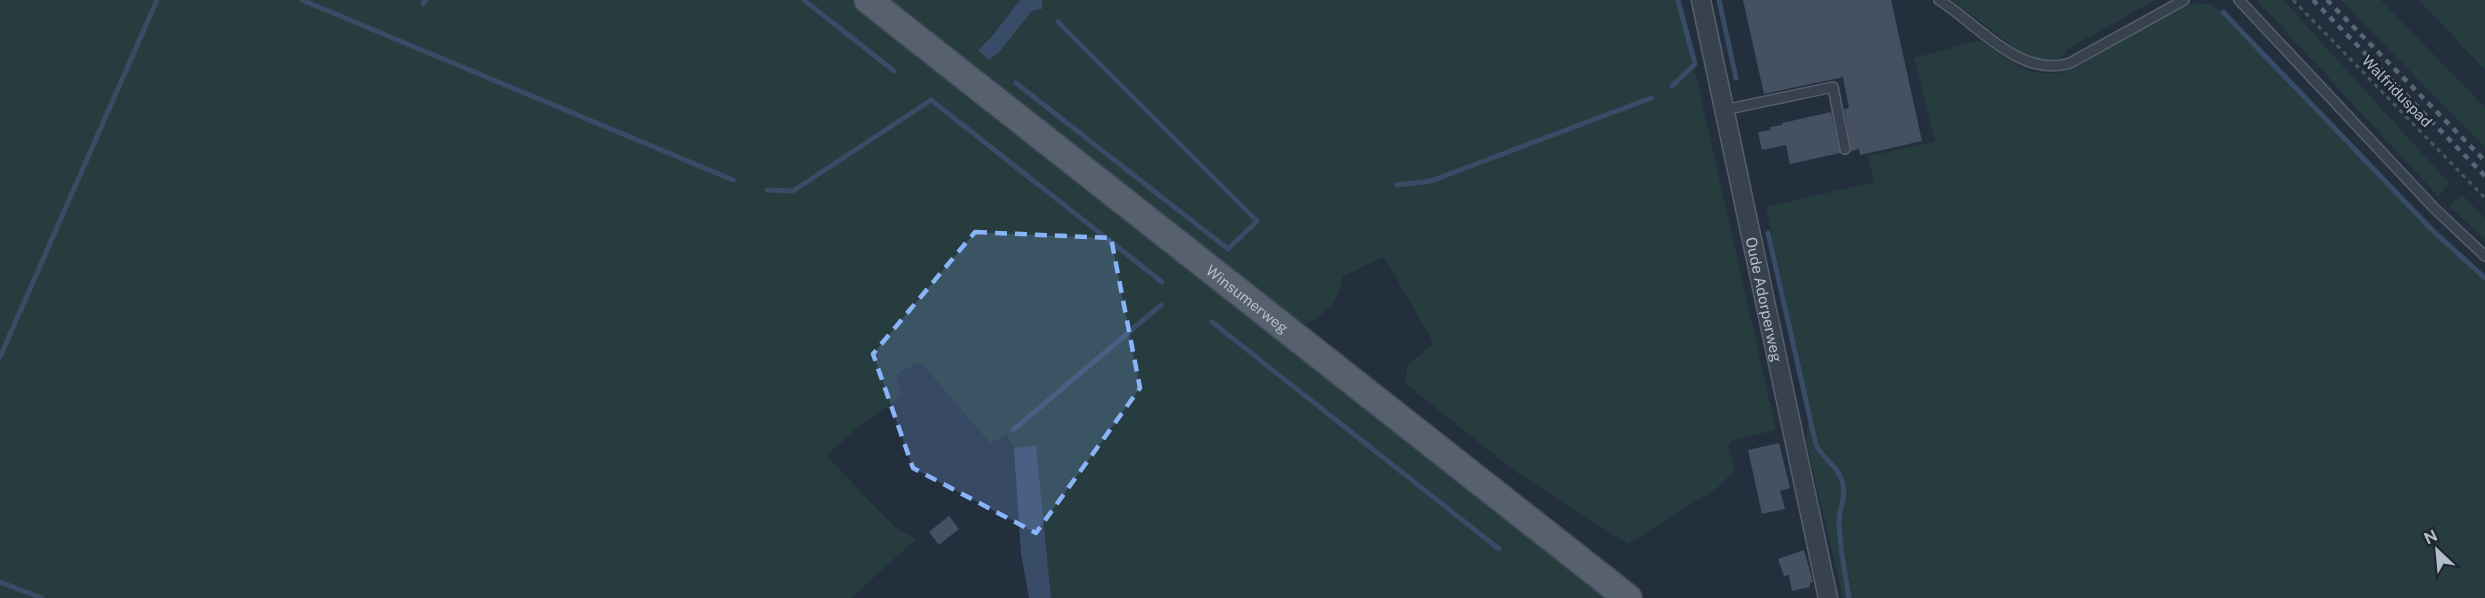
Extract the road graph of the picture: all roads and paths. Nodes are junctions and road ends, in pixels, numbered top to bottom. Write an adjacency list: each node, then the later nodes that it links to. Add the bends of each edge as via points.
1 (868, 0): 11 (main road, Winsumerweg)
2 (1701, 0): 7 (street, Oude Adorperweg)
3 (1939, 0): 4 (lane, via 2017,56 2050,68 2070,63)
4 (2184, 0)
5 (2239, 0): 10 (lane, via 2434,208)
6 (2293, 0): 9 (path, Walfriduspad)
7 (1723, 110): 8 (lane, via 1833,87); 12 (street, Oude Adorperweg)
8 (1845, 148)
9 (2485, 198)
10 (2485, 256)
11 (1628, 598)
12 (1828, 598)

